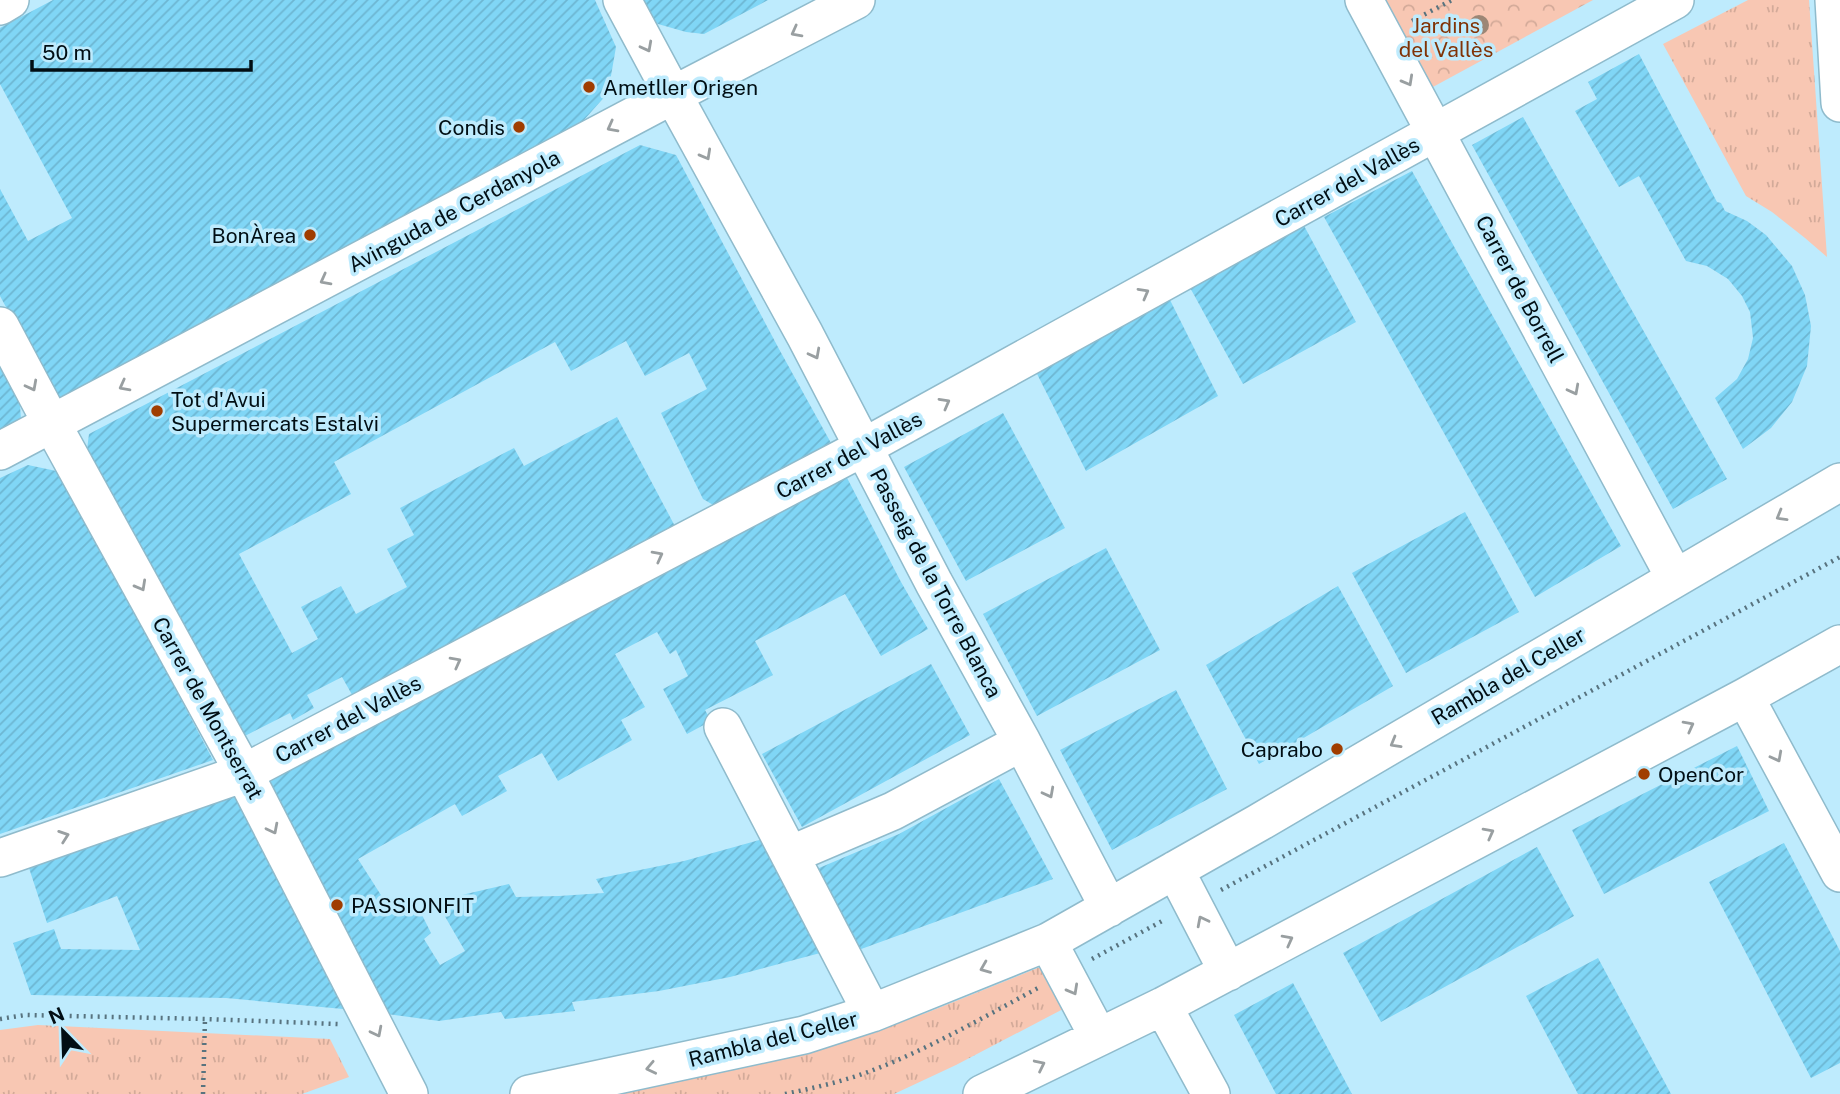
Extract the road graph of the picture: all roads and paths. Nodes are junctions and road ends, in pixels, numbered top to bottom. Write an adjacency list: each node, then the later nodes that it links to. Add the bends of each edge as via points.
1 (10, 0): 8 (street)
2 (622, 0): 10 (street, Passeig de la Torre Blanca, one-way to 10)
3 (856, 0): 10 (street, Avinguda de Cerdanyola, one-way to 10)
4 (1364, 0): 9 (street, Carrer de Borrell)
5 (1452, 0): 9 (path)
6 (1675, 0): 12 (street, Carrer del Vallès)
7 (1834, 0): 11 (street)
8 (0, 6)
9 (1383, 35): 12 (street, Carrer de Borrell, one-way to 12)
10 (673, 95): 14 (street, Avinguda de Cerdanyola, one-way to 14); 15 (street, Passeig de la Torre Blanca, one-way to 15)
11 (1840, 103)
12 (1436, 133): 15 (street, Carrer del Vallès, one-way to 12); 19 (street, Carrer de Borrell, one-way to 19)
13 (0, 326): 14 (street, Carrer de Montserrat, one-way to 14)
14 (44, 428): 16 (street, Avinguda de Cerdanyola); 24 (street, Carrer de Montserrat, one-way to 24)
15 (864, 447): 23 (street, Passeig de la Torre Blanca); 24 (street, Carrer del Vallès, one-way to 15)
16 (0, 452)
17 (1840, 482): 19 (street, Rambla del Celler, one-way to 19)
18 (1840, 557): 29 (path)
19 (1675, 578): 27 (street, Rambla del Celler, one-way to 27)
20 (1836, 656): 21 (street)
21 (1745, 697): 28 (street, one-way to 28); 32 (street, one-way to 21)
22 (723, 727): 25 (street)
23 (1022, 742): 25 (street, via 893,811); 30 (street, Passeig de la Torre Blanca, one-way to 30)
24 (244, 773): 26 (street, Carrer del Vallès, one-way to 24); 38 (street, Carrer de Montserrat, one-way to 38)
25 (790, 855): 35 (street)
26 (0, 858)
27 (1175, 870): 29 (street); 30 (street, Rambla del Celler)
28 (1840, 873)
29 (1193, 904): 32 (street, one-way to 29); 33 (path)
30 (1109, 908): 31 (street, Rambla del Celler)
31 (1048, 942): 33 (street); 35 (street, Rambla del Celler, one-way to 35)
32 (1228, 972): 34 (street)
33 (1064, 975): 39 (street, one-way to 39); 43 (path, via 868,1073)
34 (1163, 1006): 39 (street); 45 (street)
35 (872, 1013): 42 (street, Rambla del Celler, one-way to 42, via 804,1035)
36 (0, 1019): 37 (path, via 24,1015)
37 (205, 1019): 38 (path); 40 (path)
38 (373, 1025): 41 (street, Carrer de Montserrat, one-way to 41)
39 (1098, 1036): 44 (street, one-way to 39)
40 (203, 1094)
41 (409, 1094)
42 (529, 1094)
43 (785, 1094)
44 (982, 1094)
45 (1210, 1094)

